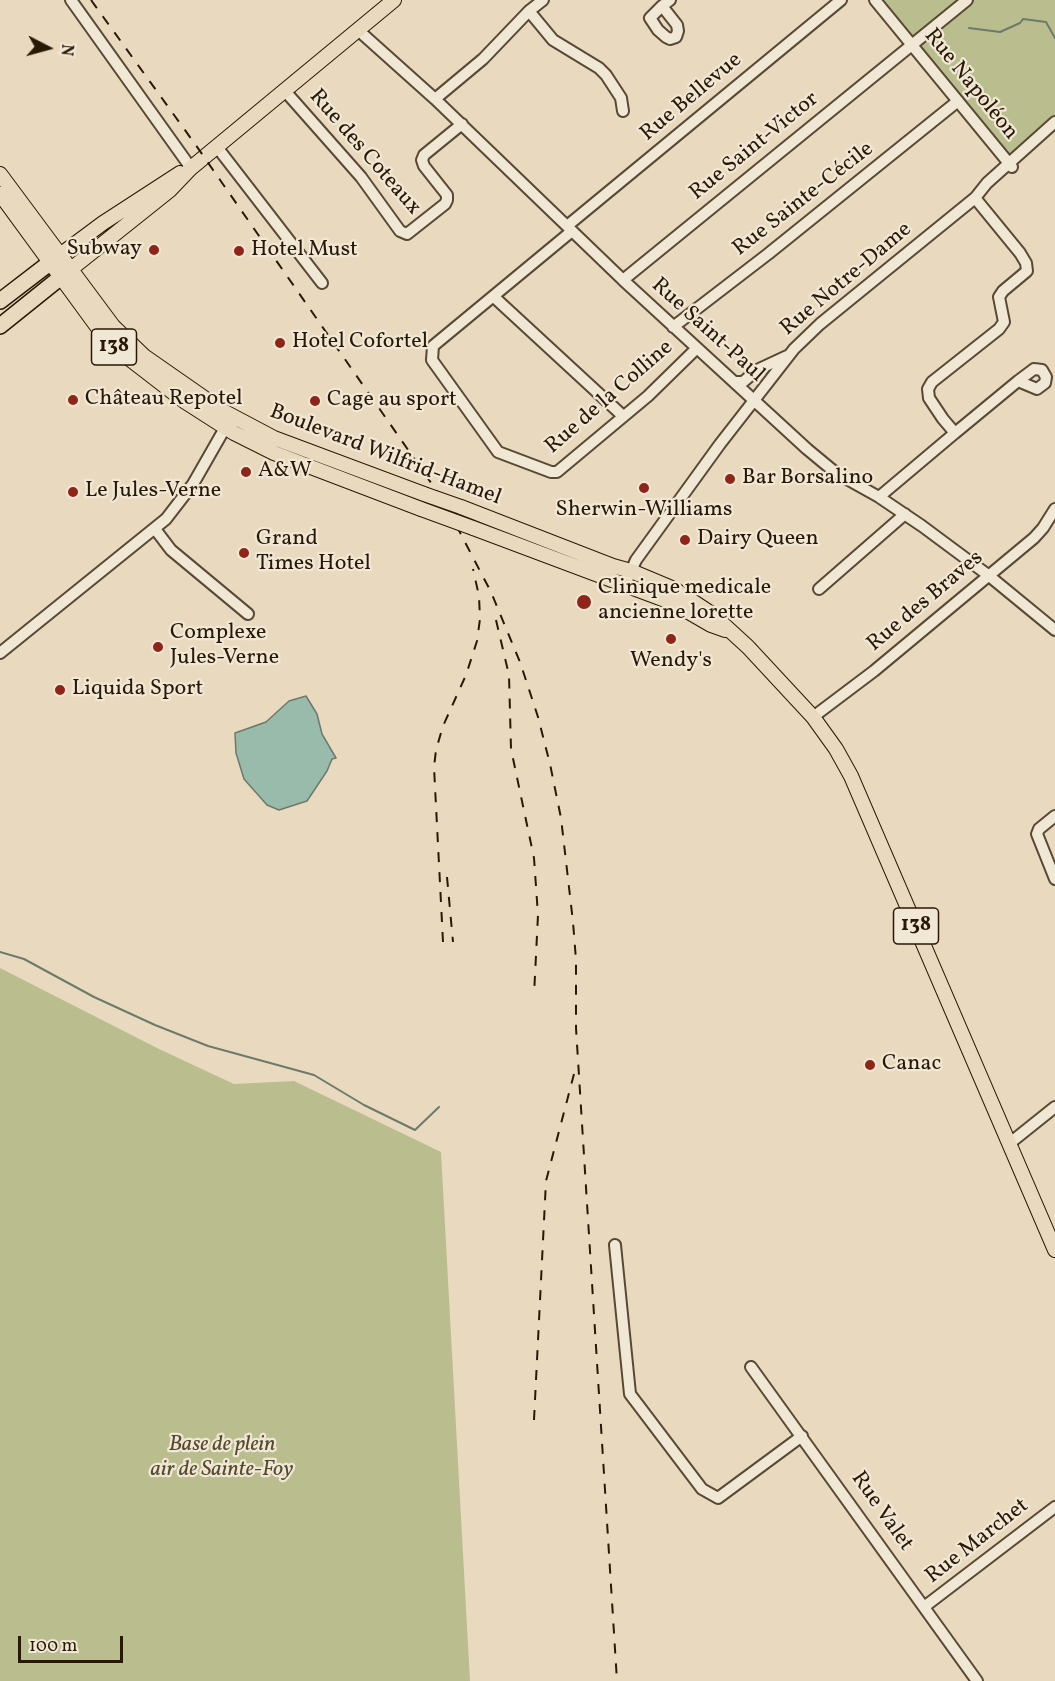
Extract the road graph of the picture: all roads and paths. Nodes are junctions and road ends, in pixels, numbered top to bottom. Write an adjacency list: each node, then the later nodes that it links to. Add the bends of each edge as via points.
1 (71, 0): 19 (street)
2 (394, 0): 8 (main road)
3 (543, 0): 7 (street)
4 (841, 0): 23 (street, Rue Bellevue)
5 (875, 0): 9 (street, Rue Napoléon)
6 (967, 0): 9 (street, Rue Saint-Victor)
7 (529, 11): 11 (street); 13 (street, via 553,40 606,75 621,98)
8 (358, 30): 10 (main road); 11 (street, Rue Saint-Paul)
9 (912, 44): 12 (street, Rue Napoléon); 26 (street, Rue Saint-Victor)
10 (285, 90): 15 (street, Rue des Coteaux, via 361,177 400,231 407,234 445,204 447,195 422,160); 17 (main road)
11 (435, 99): 15 (street, Rue Saint-Paul)
12 (958, 101): 18 (street, Rue Napoléon); 31 (street, Rue Sainte-Cécile)
13 (623, 111)
14 (1055, 122): 18 (street, Rue Notre-Dame)
15 (462, 124): 23 (street, Rue Saint-Paul)
16 (1055, 131): 18 (street, Rue Notre-Dame)
17 (217, 147): 19 (main road); 27 (street)
18 (1011, 166): 22 (street, Rue Notre-Dame, via 987,183)
19 (190, 168): 24 (main road); 25 (main road, via 171,190)
20 (0, 174): 24 (main road, Boulevard Wilfrid-Hamel)
21 (0, 194): 24 (main road, Boulevard Wilfrid-Hamel / 138)
22 (978, 196): 33 (street, Rue Notre-Dame, via 820,324); 39 (street, via 1020,253 1027,271 999,297 1004,322 999,329 928,389 929,398)
23 (570, 229): 26 (street, Rue Saint-Paul); 28 (street, Rue de la Colline)
24 (55, 259): 25 (main road, Boulevard Wilfrid-Hamel / 138); 29 (highway)
25 (65, 273): 30 (highway); 38 (main road, Boulevard Wilfrid-Hamel / 138, via 144,356); 38 (main road, Boulevard Wilfrid-Hamel / 138, via 109,342 184,401)
26 (623, 280): 31 (street, Rue Saint-Paul)
27 (322, 283)
28 (494, 297): 37 (street); 37 (street, Rue de la Colline, via 433,346 431,356 498,452 557,472)
29 (0, 301)
30 (0, 326)
31 (673, 327): 32 (street, Rue Saint-Paul)
32 (696, 349): 35 (street, Rue Saint-Paul); 37 (street, Rue de la Colline)
33 (790, 354): 35 (street, via 742,382); 36 (street, Rue Notre-Dame)
34 (1018, 381): 39 (street)
35 (734, 382): 36 (street, Rue Saint-Paul)
36 (754, 400): 40 (street, Rue Saint-Paul, via 836,473); 45 (street, Rue Notre-Dame)
37 (623, 416)
38 (228, 422): 43 (street, via 189,490); 45 (main road, Boulevard Wilfrid-Hamel / 138, bridge, via 461,507 613,566); 45 (main road, Boulevard Wilfrid-Hamel, bridge, via 261,447 296,463 473,528)
39 (955, 432): 40 (street)
40 (879, 497): 41 (street, Rue Saint-Paul)
41 (905, 514): 44 (street, Rue Saint-Paul); 46 (street)
42 (1054, 515): 44 (street, Rue des Braves, via 1034,538)
43 (154, 529): 47 (street, via 171,550); 49 (street)
44 (988, 575): 48 (street, Rue Saint-Paul); 50 (street, Rue des Braves)
45 (628, 577): 50 (main road, Boulevard Wilfrid-Hamel / 138, via 674,589 712,614 763,661)
46 (819, 589)
47 (249, 614)
48 (1055, 630)
49 (0, 653)
50 (813, 717): 54 (main road, Boulevard Wilfrid-Hamel / 138, via 851,776)
51 (1055, 816): 52 (street, via 1037,834)
52 (1055, 879)
53 (1055, 1107): 54 (street)
54 (1010, 1143): 56 (main road, Boulevard Wilfrid-Hamel / 138)
55 (615, 1245): 58 (street, via 630,1394 702,1489 718,1498)
56 (1055, 1250)
57 (752, 1367): 58 (street, Rue Valet)
58 (802, 1436): 60 (street, Rue Valet)
59 (1055, 1507): 60 (street, Rue Marchet)
60 (924, 1607): 61 (street, Rue Valet)
61 (977, 1681)

